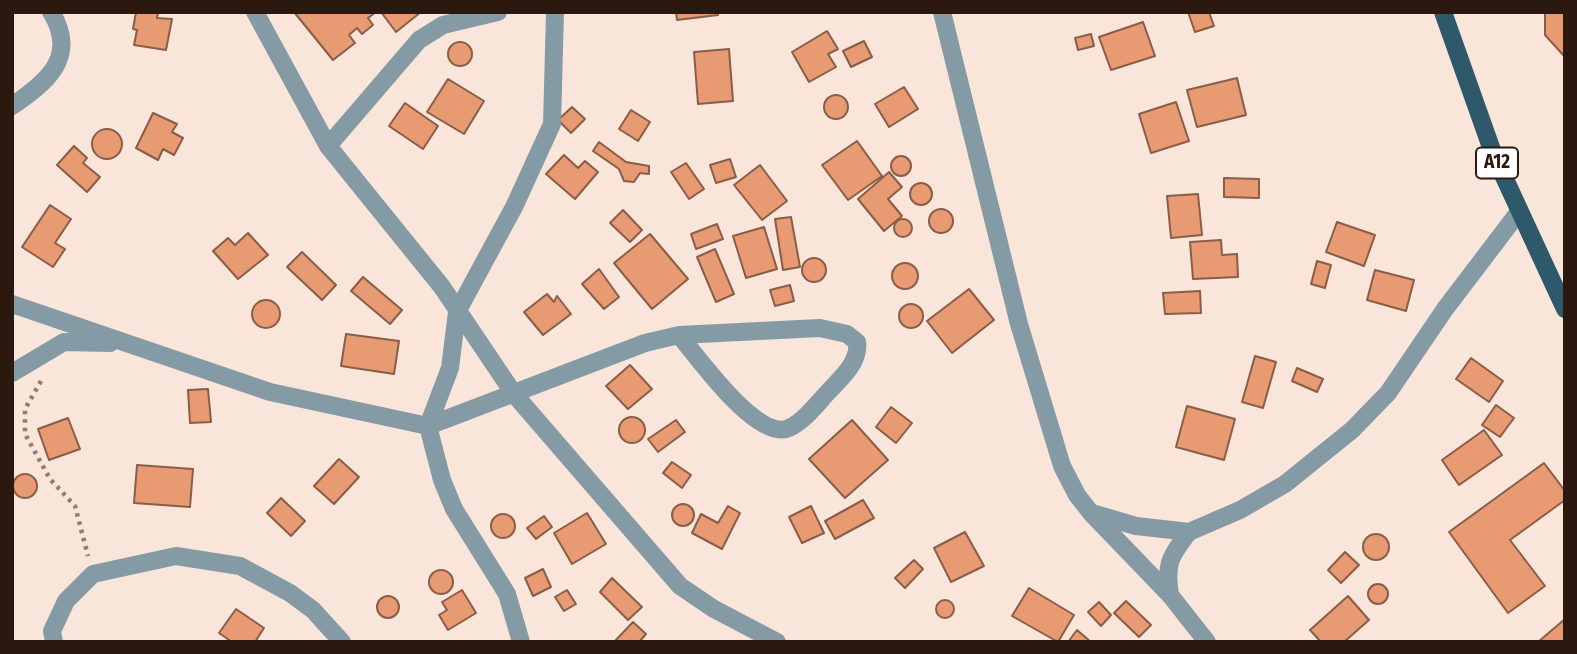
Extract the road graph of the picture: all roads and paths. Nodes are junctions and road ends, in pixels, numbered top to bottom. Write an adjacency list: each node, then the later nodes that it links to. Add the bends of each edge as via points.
1 (51, 12): 7 (street, via 62,42 58,63 46,83)
2 (498, 12): 8 (street, via 443,24 419,40)
3 (555, 12): 12 (street, via 552,124)
4 (942, 12): 19 (street, via 1043,410 1062,466)
5 (1443, 12): 9 (main road, A12)
6 (259, 15): 8 (street)
7 (12, 106)
8 (328, 146): 12 (street, via 442,287)
9 (1518, 213): 11 (main road, A12); 20 (street, via 1388,393 1352,430 1285,484)
10 (12, 304): 14 (street)
11 (1565, 309)
12 (457, 313): 17 (street); 18 (street, via 450,368)
13 (679, 335): 13 (street, via 752,419 771,429 788,429 809,413 858,352 857,342 846,334 820,328); 17 (street, via 645,343)
14 (120, 343): 15 (street, via 64,342); 18 (street, via 270,393)
15 (12, 373)
16 (44, 376): 21 (path, via 24,409 24,435 50,479 75,506)
17 (514, 394): 18 (street); 26 (street, via 680,586)
18 (428, 426): 25 (street, via 454,509 507,594)
19 (1091, 513): 20 (street, via 1136,526); 22 (street)
20 (1189, 532): 22 (street, via 1166,570)
21 (93, 573): 23 (street, via 66,601 52,631); 24 (street, via 176,556 240,566 313,610)
22 (1170, 595): 27 (street)
23 (54, 642)
24 (342, 642)
25 (521, 642)
26 (777, 642)
27 (1207, 642)

